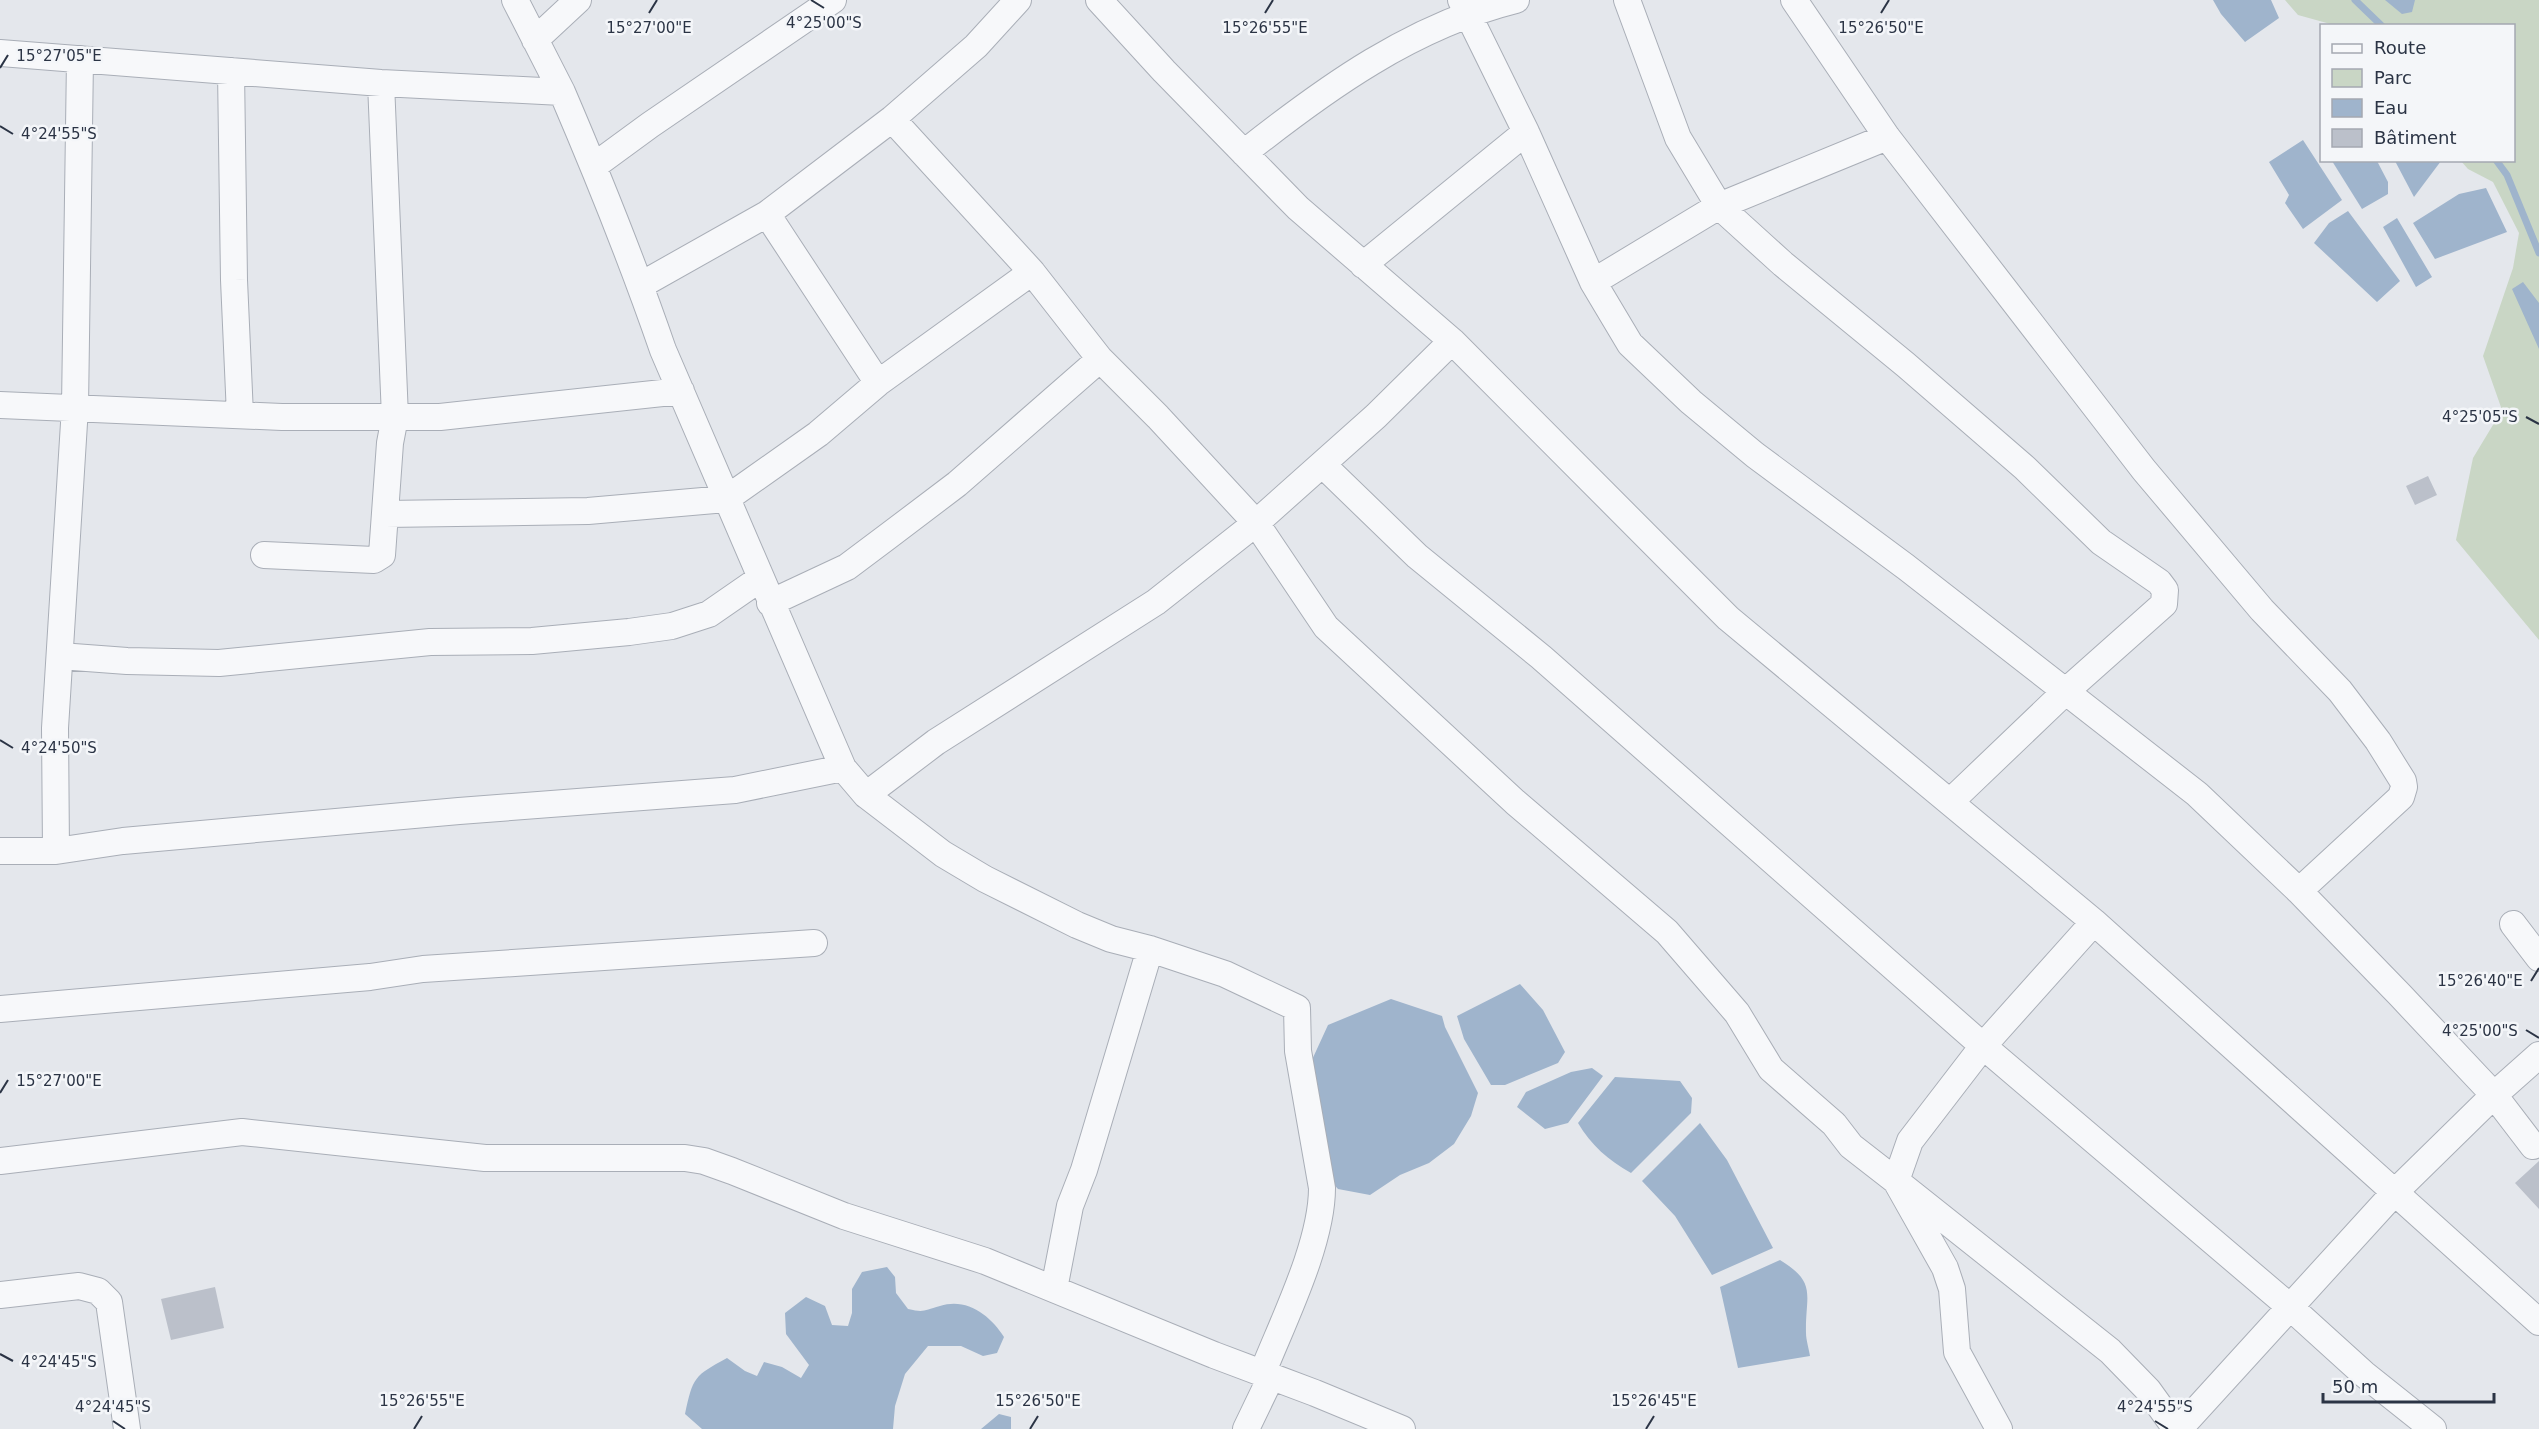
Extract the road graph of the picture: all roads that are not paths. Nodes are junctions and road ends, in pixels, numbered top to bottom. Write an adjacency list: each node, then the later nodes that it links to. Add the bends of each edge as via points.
1 (515, 0): 10 (street)
2 (578, 0): 10 (street)
3 (833, 0): 20 (street)
4 (1018, 0): 16 (street, via 976,46)
5 (1099, 0): 19 (street)
6 (1515, 0): 9 (street)
7 (1628, 0): 21 (street, via 1678,138)
8 (1794, 0): 18 (street)
9 (1463, 7): 17 (street); 19 (street, via 1309,102)
10 (535, 40): 15 (street)
11 (0, 53): 12 (street)
12 (80, 59): 13 (street); 32 (street)
13 (231, 71): 14 (street); 33 (street)
14 (381, 83): 15 (street); 34 (street)
15 (562, 92): 20 (street)
16 (892, 119): 22 (street); 24 (street)
17 (1526, 132): 23 (street); 25 (street)
18 (1887, 137): 21 (street); 49 (street, via 2144,470 2262,610 2340,691 2403,781 2401,797)
19 (1244, 153): 23 (street, via 1298,208)
20 (594, 166): 26 (street)
21 (1719, 206): 25 (street); 43 (street, via 2025,468 2101,542 2165,590 2164,604)
22 (767, 213): 26 (street); 29 (street)
23 (1363, 265): 27 (street)
24 (1032, 272): 28 (street); 29 (street)
25 (1593, 282): 43 (street, via 1630,344 1691,402)
26 (641, 285): 30 (street)
27 (1452, 341): 35 (street); 46 (street, via 1728,618)
28 (1100, 359): 38 (street); 41 (street, via 957,484 847,567)
29 (878, 383): 36 (street, via 818,434)
30 (681, 391): 34 (street, via 440,417); 36 (street)
31 (0, 405): 32 (street)
32 (75, 407): 33 (street); 42 (street)
33 (240, 415): 34 (street)
34 (395, 417): 37 (street)
35 (1322, 464): 38 (street); 56 (street, via 1417,556 1541,657)
36 (726, 499): 37 (street, via 588,511); 40 (street)
37 (385, 514): 39 (street, via 382,555 374,561)
38 (1256, 523): 45 (street, via 1156,602 936,742); 61 (street, via 1326,627 1515,802 1667,932 1737,1013 1771,1069 1834,1124 1851,1146)
39 (264, 555)
40 (761, 578): 41 (street); 42 (street, via 709,614 672,626 629,632 532,641 430,642 219,663 127,662)
41 (770, 603): 44 (street)
42 (60, 656): 48 (street, via 55,728)
43 (2065, 692): 46 (street); 49 (street, via 2197,794)
44 (843, 768): 45 (street); 48 (street, via 735,790 134,840)
45 (866, 795): 53 (street, via 943,854 985,879 1077,925)
46 (1950, 802): 50 (street)
47 (0, 851): 48 (street)
48 (56, 851)
49 (2299, 891): 58 (street)
50 (2094, 921): 56 (street); 62 (street)
51 (2513, 924): 54 (street)
52 (814, 943): 55 (street, via 423,969)
53 (1150, 949): 63 (street, via 1071,1206); 67 (street, via 1254,986 1298,1010 1298,1051 1322,1188 1322,1208)
54 (2539, 958)
55 (0, 1009)
56 (1983, 1046): 61 (street, via 1911,1141); 65 (street)
57 (2539, 1055): 58 (street)
58 (2494, 1095): 59 (street); 62 (street)
59 (2533, 1146)
60 (0, 1161): 63 (street, via 242,1132 485,1158 685,1158 704,1161 844,1216 985,1261)
61 (1896, 1181): 71 (street, via 1946,1268 1952,1289 1957,1352); 72 (street, via 2110,1351 2148,1390)
62 (2395, 1192): 65 (street); 66 (street)
63 (1054, 1289): 67 (street)
64 (0, 1295): 68 (street, via 79,1286 98,1291 109,1302)
65 (2290, 1307): 72 (street); 73 (street)
66 (2539, 1322)
67 (1266, 1375): 69 (street); 70 (street)
68 (127, 1429)
69 (1246, 1429)
70 (1402, 1429)
71 (1999, 1429)
72 (2177, 1429)
73 (2433, 1429)

